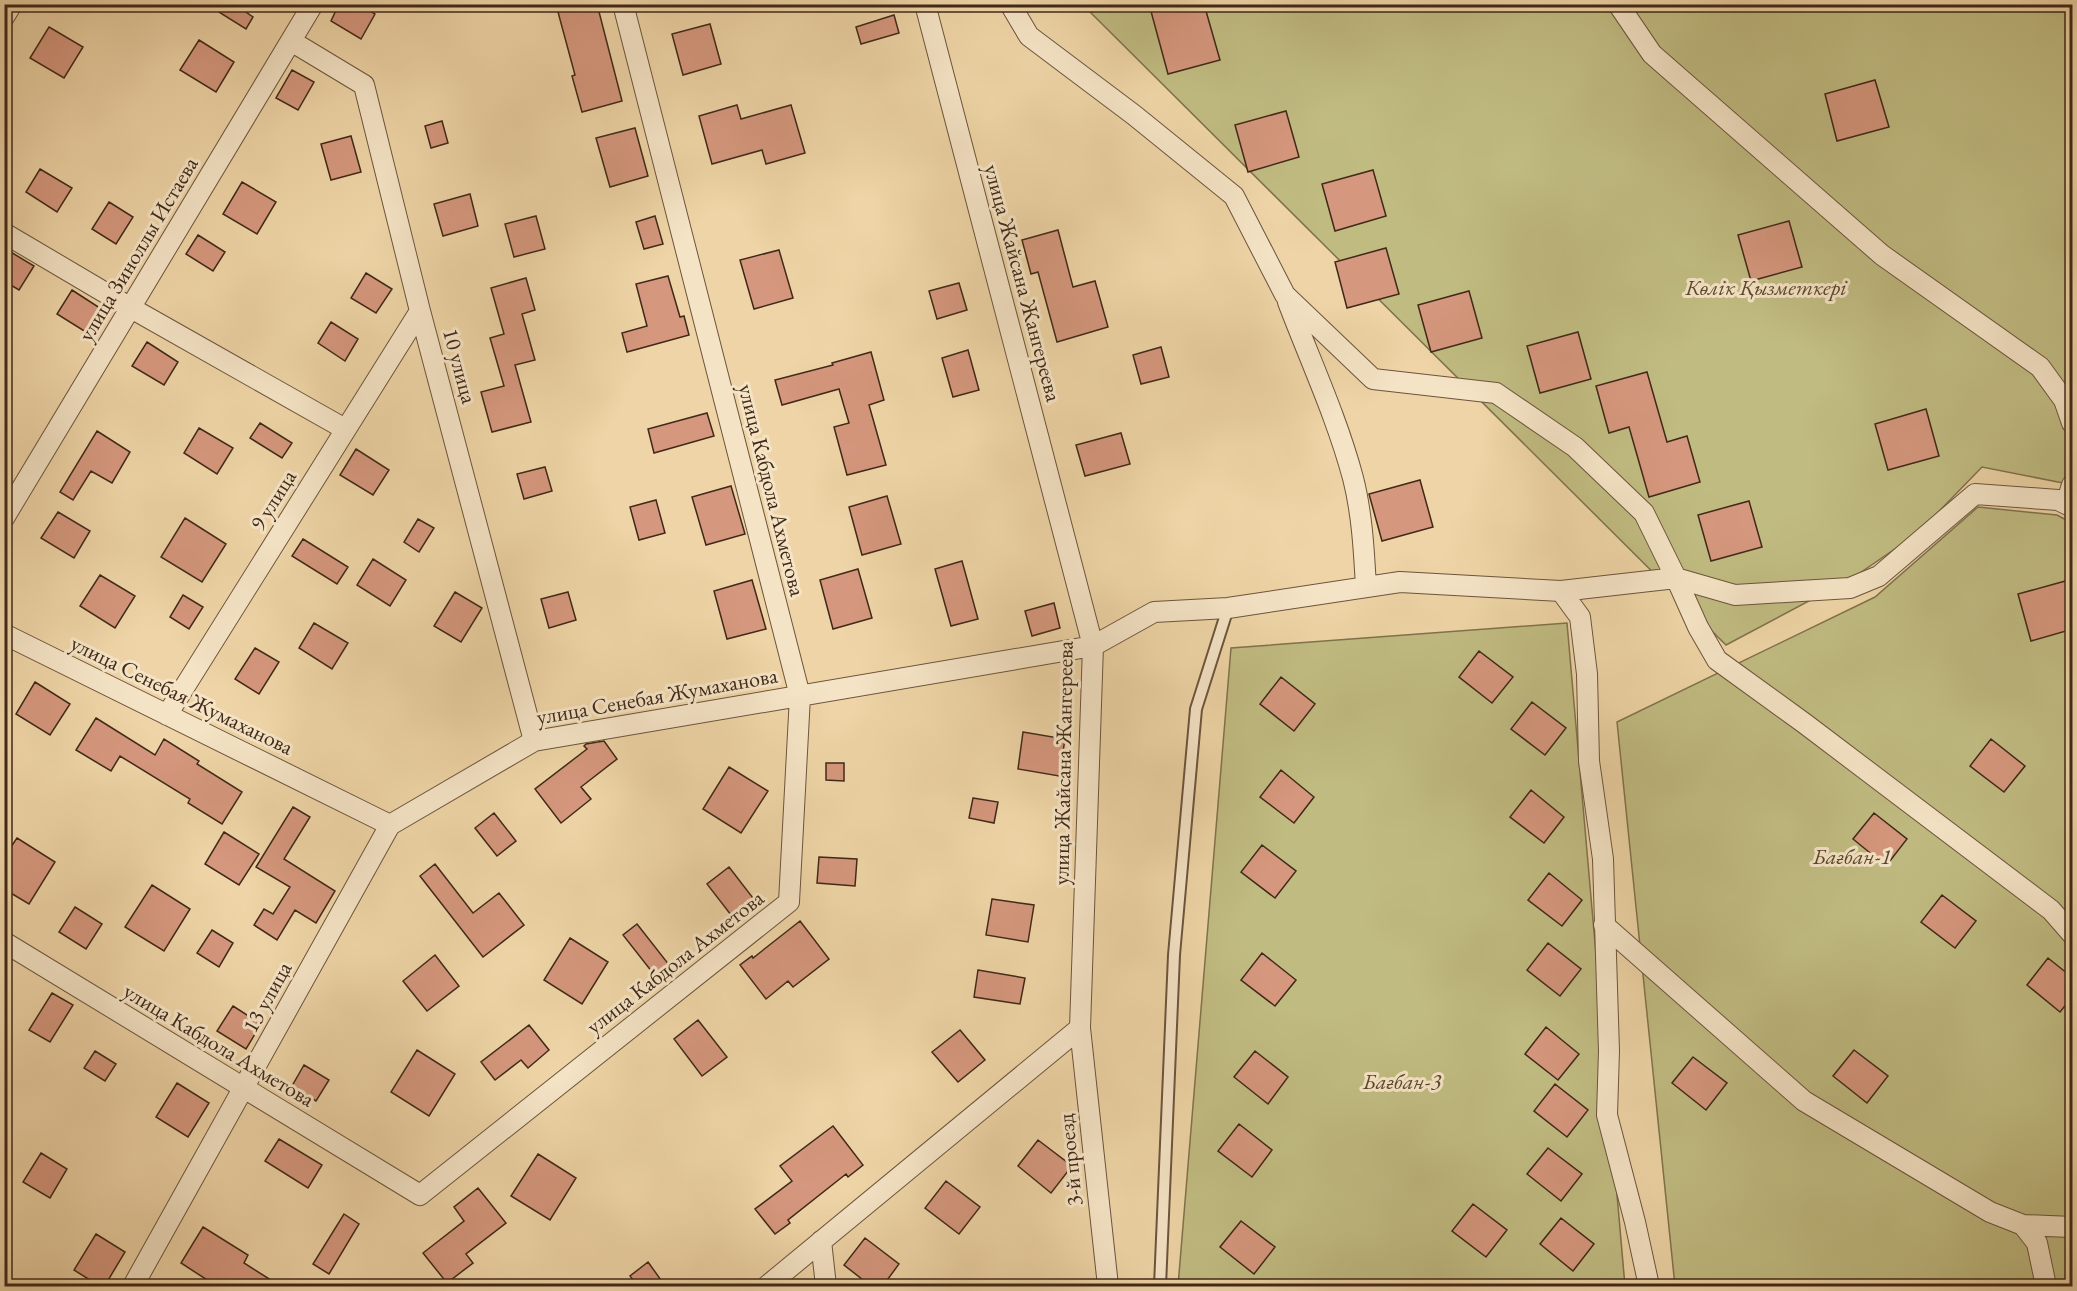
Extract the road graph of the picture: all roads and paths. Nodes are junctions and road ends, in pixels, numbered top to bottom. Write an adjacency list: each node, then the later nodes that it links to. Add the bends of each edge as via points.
1 (12, 4): 7 (street)
2 (313, 4): 8 (street, улица Зиноллы Истаева)
3 (623, 4): 24 (street, улица Кабдола Ахметова)
4 (925, 4): 23 (street, улица Жайсана Жангереева)
5 (1010, 4): 10 (street, via 1029,36 1234,196)
6 (1618, 4): 13 (street, via 1652,54 1882,255 2040,367 2064,400)
7 (4, 16)
8 (291, 41): 11 (street, улица Зиноллы Истаева); 12 (street, 10 улица, via 364,86)
9 (4, 233): 11 (street)
10 (1285, 296): 18 (street, via 1373,379 1496,393 1575,447 1644,513); 19 (street, via 1353,478)
11 (131, 308): 14 (street); 17 (street, улица Зиноллы Истаева)
12 (420, 311): 14 (street, 9 улица); 26 (street, 10 улица)
13 (2073, 423)
14 (345, 429): 25 (street, 9 улица)
15 (2073, 485): 16 (street)
16 (2069, 505): 18 (street, via 2058,500 1975,494 1879,576 1850,588 1735,595)
17 (4, 518)
18 (1676, 578): 20 (street, улица Сенебая Жумаханова); 29 (street, via 1717,660 2051,910)
19 (1366, 587): 20 (street, улица Сенебая Жумаханова, via 1400,582); 21 (street, улица Сенебая Жумаханова)
20 (1560, 591): 28 (street, via 1580,617 1582,629 1589,761 1603,859)
21 (1228, 608): 23 (street, улица Сенебая Жумаханова, via 1154,612); 40 (lane, via 1196,709 1174,955)
22 (4, 634): 25 (street, улица Сенебая Жумаханова)
23 (1093, 646): 24 (street, улица Сенебая Жумаханова); 31 (street, улица Жайсана Жангереева)
24 (800, 696): 26 (street, улица Сенебая Жумаханова); 32 (street, улица Кабдола Ахметова, via 789,902 420,1195)
25 (167, 715): 27 (street, улица Сенебая Жумаханова)
26 (534, 741): 27 (street, улица Сенебая Жумаханова)
27 (390, 825): 32 (street, 13 улица)
28 (1604, 925): 33 (street, via 1804,1101 1990,1212); 41 (street, via 1609,1051 1606,1115)
29 (2073, 934)
30 (4, 942): 32 (street, улица Кабдола Ахметова)
31 (1080, 1028): 35 (street); 39 (street, 3-й проезд)
32 (244, 1088): 36 (street, 13 улица)
33 (2023, 1225): 34 (street); 42 (street, via 2037,1244)
34 (2073, 1227)
35 (821, 1241): 37 (street); 38 (street)
36 (133, 1287)
37 (766, 1287)
38 (826, 1287)
39 (1108, 1287)
40 (1160, 1287)
41 (1649, 1287)
42 (2046, 1287)

